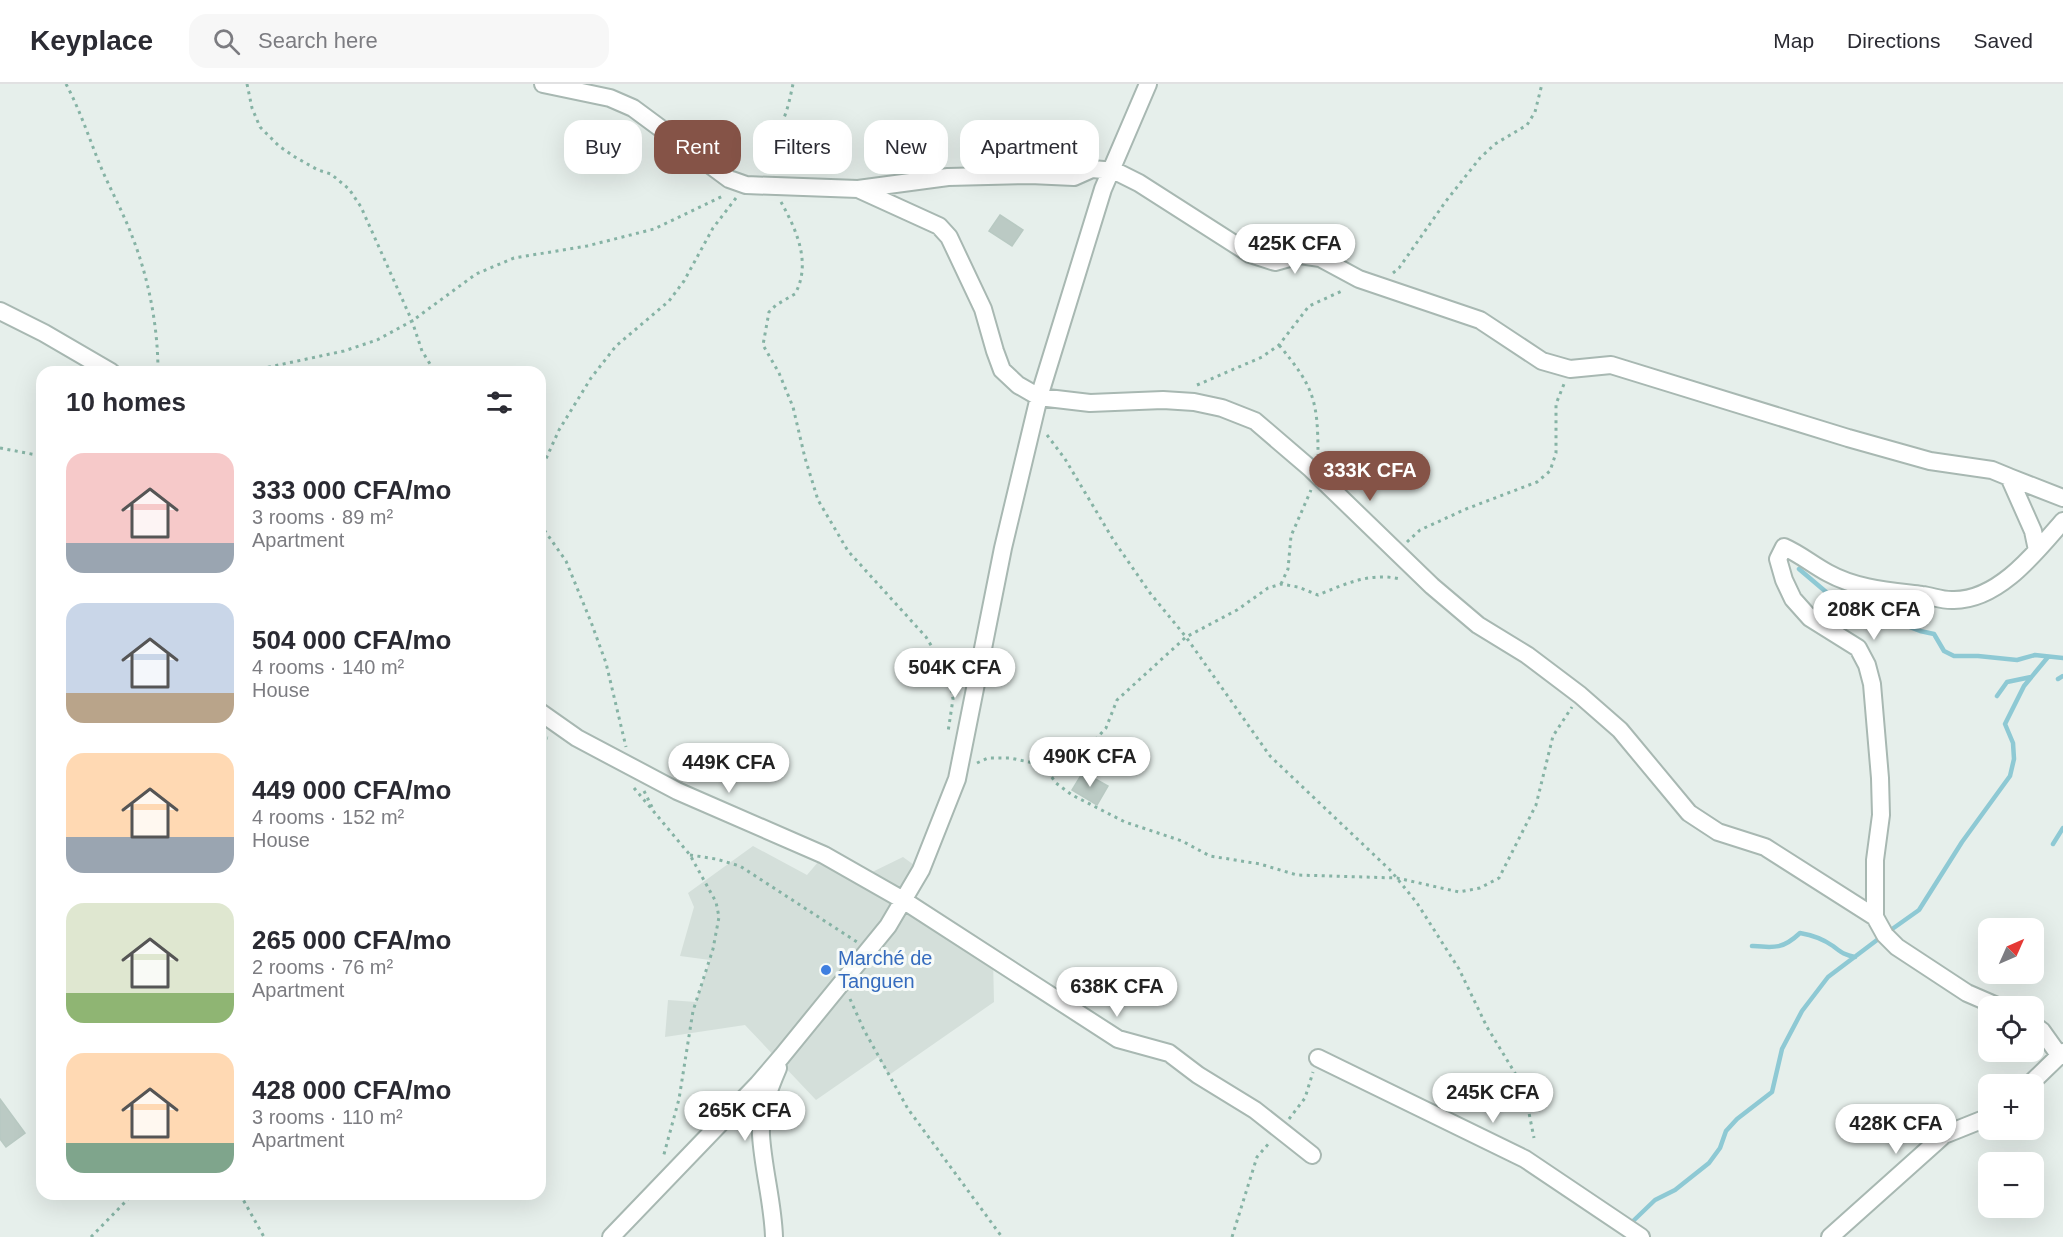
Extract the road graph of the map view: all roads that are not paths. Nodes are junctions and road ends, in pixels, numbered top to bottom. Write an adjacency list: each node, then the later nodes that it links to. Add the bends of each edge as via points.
1 (543, 84): 4 (street, via 610,98 633,108 729,179 746,185)
2 (1148, 84): 3 (street)
3 (1111, 171): 4 (street, via 1092,169 1074,177 948,177); 7 (street); 8 (street, via 1139,183 1250,254 1275,262 1300,255 1320,258 1369,283 1480,320 1542,361 1570,369 1611,365 1848,438 1930,461 1992,470)
4 (858, 189): 7 (street, via 939,226 949,237 983,309 1002,370)
5 (0, 311): 6 (street)
6 (101, 366)
7 (1038, 397): 13 (street, via 957,779 921,870); 14 (street, via 1090,403 1194,402 1255,421 1478,625 1580,695 1620,730 1689,813 1718,832 1765,846)
8 (2008, 477): 9 (street); 11 (street, via 2033,531)
9 (2063, 498)
10 (2063, 521): 11 (street)
11 (2037, 550): 14 (street, via 2026,564 1990,590 1953,601 1870,589 1829,574 1784,547 1778,559 1793,599 1810,618 1858,648 1868,665 1880,778)
12 (546, 716): 13 (street, via 577,738 677,791 824,855)
13 (903, 900): 18 (street, via 888,926); 22 (street, via 1118,1039 1168,1053 1255,1110)
14 (1875, 917): 15 (street, via 1897,946)
15 (1978, 998)
16 (2044, 1033): 17 (street)
17 (2062, 1055): 20 (street)
18 (783, 1056): 23 (street); 24 (street, via 766,1098 761,1134)
19 (1318, 1058): 25 (street, via 1525,1159)
20 (2041, 1074)
21 (1978, 1121): 26 (street, via 1944,1135)
22 (1312, 1155)
23 (611, 1237)
24 (774, 1237)
25 (1641, 1237)
26 (1830, 1237)

